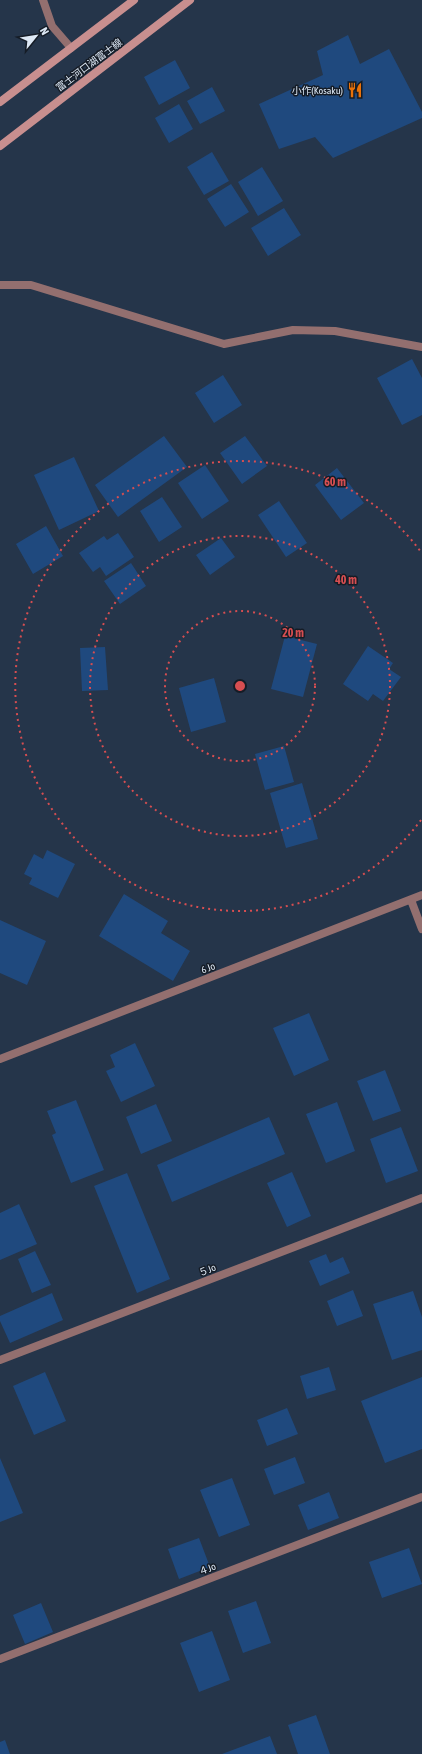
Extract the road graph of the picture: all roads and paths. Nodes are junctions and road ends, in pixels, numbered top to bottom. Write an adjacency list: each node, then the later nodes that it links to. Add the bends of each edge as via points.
1 (43, 0): 4 (street, via 52,26)
2 (134, 0): 4 (main road)
3 (190, 0): 6 (main road, 富士河口湖富士線)
4 (71, 48): 5 (main road)
5 (0, 102)
6 (0, 146)
7 (0, 285): 8 (street, via 31,285 224,344 293,330 335,331)
8 (422, 346)
9 (422, 895): 10 (street, 6 Jo)
10 (411, 900): 11 (street); 12 (street, 6 Jo)
11 (422, 929)
12 (0, 1059)
13 (422, 1198): 14 (street, ５Jo)
14 (0, 1360)
15 (422, 1497): 16 (street, ４Jo)
16 (0, 1659)

